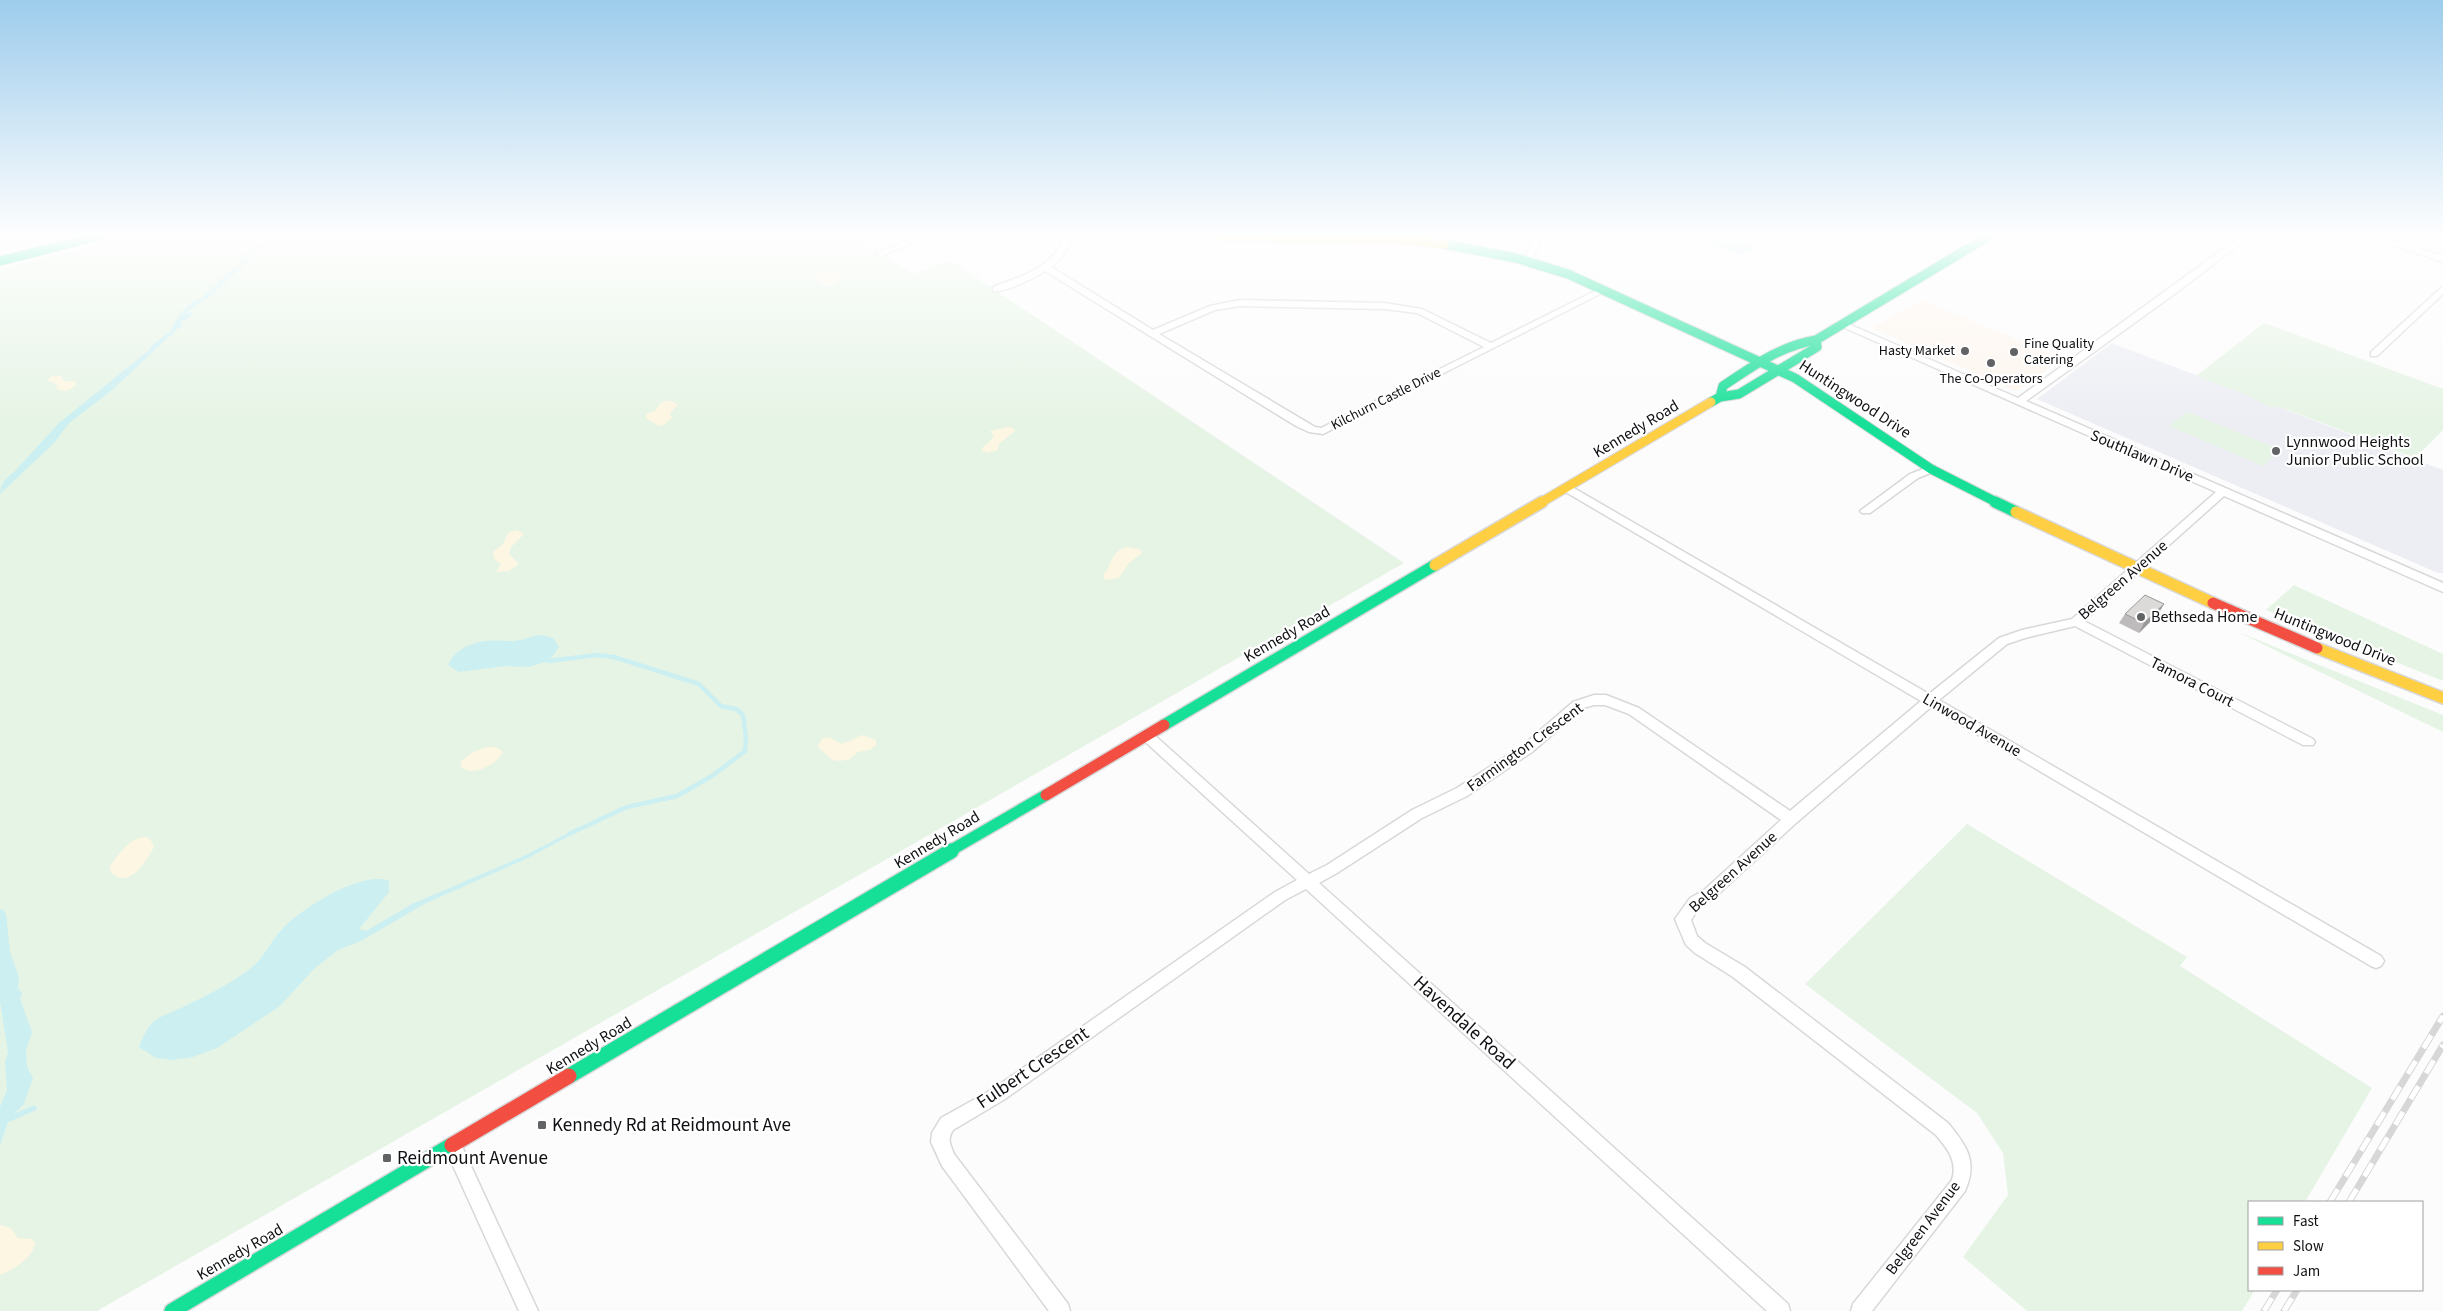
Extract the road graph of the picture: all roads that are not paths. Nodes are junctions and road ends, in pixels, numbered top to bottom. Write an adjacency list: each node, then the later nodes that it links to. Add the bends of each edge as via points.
1 (1094, 297): 8 (street, Kilchurn Castle Drive)
2 (1589, 297): 10 (street, Kilchurn Castle Drive)
3 (1620, 297): 12 (main road, Huntingwood Drive)
4 (1886, 297): 7 (main road, Kennedy Road)
5 (2165, 297): 15 (street)
6 (2434, 297): 11 (street)
7 (1841, 324): 9 (main road, Kennedy Road); 15 (street, Southlawn Drive)
8 (1153, 333): 10 (street, via 1213,308 1240,303 1384,306 1418,311); 10 (street, Kilchurn Castle Drive, via 1300,424 1323,431)
9 (1816, 340): 12 (main road, Kennedy Road, via 1802,340); 13 (main road, Kennedy Road, via 1817,347)
10 (1490, 346)
11 (2374, 354)
12 (1762, 362): 13 (main road, Huntingwood Drive); 14 (main road, Kennedy Road, via 1723,386)
13 (1779, 370): 14 (main road, Kennedy Road, via 1739,394); 16 (main road, Huntingwood Drive)
14 (1720, 397): 17 (main road, Kennedy Road)
15 (2018, 402): 18 (street, Southlawn Drive)
16 (1932, 469): 19 (street, via 1914,476); 20 (main road, Huntingwood Drive)
17 (1568, 489): 24 (street, Linwood Avenue); 25 (main road, Kennedy Road)
18 (2224, 491): 20 (street, Belgreen Avenue); 21 (street, Southlawn Drive)
19 (1866, 511)
20 (2137, 569): 22 (street, Belgreen Avenue); 23 (main road, Huntingwood Drive, via 2266,628)
21 (2443, 588)
22 (2076, 622): 24 (street, Belgreen Avenue, via 2004,641); 26 (street, Tamora Court)
23 (2443, 698)
24 (1928, 700): 27 (street, Belgreen Avenue); 29 (street, Linwood Avenue)
25 (1146, 735): 28 (street, Havendale Road); 30 (main road, Kennedy Road)
26 (2308, 742)
27 (1791, 819): 28 (street, Farmington Crescent, via 1634,711 1606,700 1594,700 1578,705 1527,749 1462,792 1416,814 1332,870); 35 (street, Belgreen Avenue, via 1708,895 1695,902 1683,920 1685,929 1700,948 1739,972 1942,1130 1962,1157 1959,1185)
28 (1306, 882): 33 (street, Fulbert Crescent, via 1280,896 999,1094 947,1124 941,1133 940,1142 948,1160); 34 (street, Havendale Road)
29 (2376, 961)
30 (453, 1146): 31 (main road, Kennedy Road); 32 (street)
31 (172, 1311)
32 (529, 1311)
33 (1061, 1311)
34 (1781, 1311)
35 (1860, 1311)

